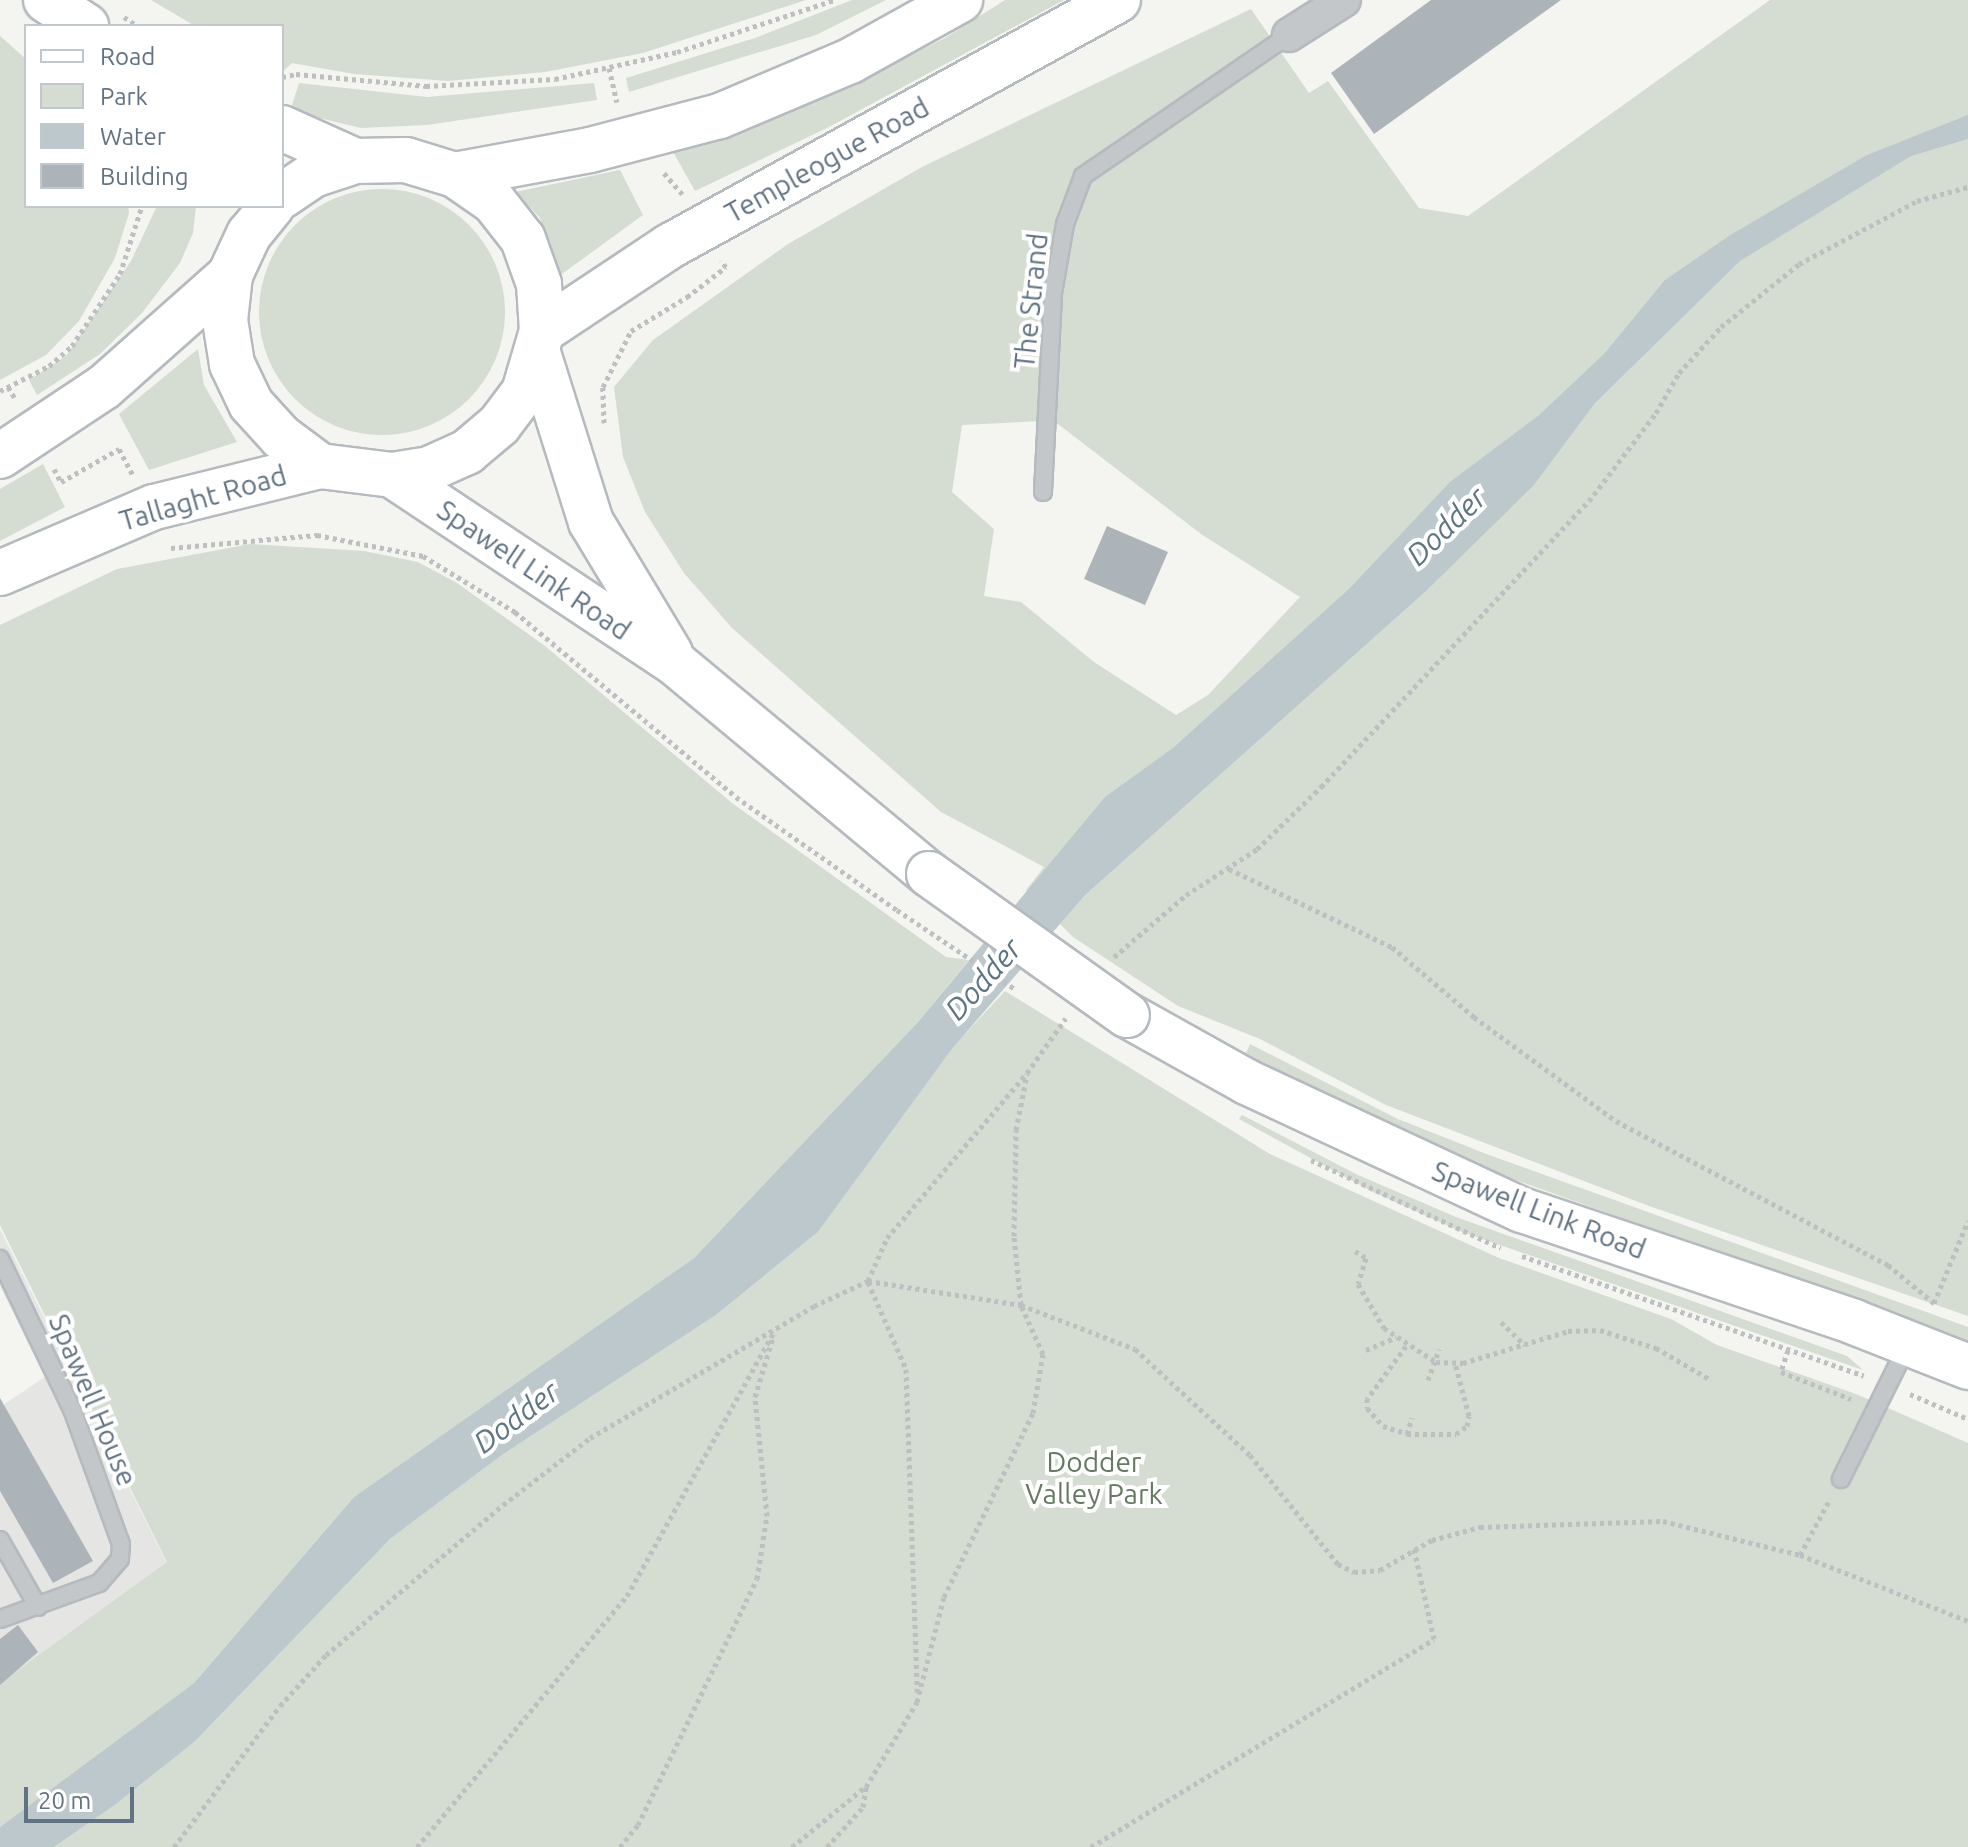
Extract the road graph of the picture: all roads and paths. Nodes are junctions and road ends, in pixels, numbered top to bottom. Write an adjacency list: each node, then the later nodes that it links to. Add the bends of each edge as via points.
1 (46, 0): 6 (main road)
2 (834, 0): 8 (path)
3 (960, 0): 13 (main road, via 850,61 720,116 590,150)
4 (1118, 0): 22 (main road, Templeogue Road, via 670,246)
5 (1344, 0): 7 (street)
6 (83, 24)
7 (1289, 35): 30 (lane, The Strand, via 1083,176 1065,224 1053,293)
8 (609, 68): 9 (path, via 500,85); 10 (path)
9 (284, 77)
10 (615, 94)
11 (284, 129): 12 (main road)
12 (355, 161): 13 (main road, via 406,160); 16 (main road, via 313,175)
13 (455, 175): 22 (main road, via 494,202 523,239 539,284)
14 (654, 178): 17 (path, via 667,172)
15 (1968, 187): 34 (path, via 1917,201 1799,264 1721,327 1679,373 1656,413 1589,501 1516,584 1321,787 1257,849)
16 (284, 195)
17 (684, 197)
18 (141, 208): 23 (path, via 120,274 72,346 49,366)
19 (251, 215): 21 (main road)
20 (726, 267): 24 (path, via 631,331 603,387)
21 (230, 275): 25 (main road, via 104,387); 27 (main road, via 225,320 232,364 245,391 281,437)
22 (540, 342): 28 (main road, via 524,392 490,433 467,452 429,469); 33 (main road, Spawell Link Road, via 591,522)
23 (0, 391)
24 (605, 431)
25 (0, 456)
26 (49, 460): 29 (path, via 61,482 119,449)
27 (320, 466): 28 (main road); 32 (main road, Tallaght Road, via 149,509)
28 (392, 475): 33 (main road, Spawell Link Road)
29 (133, 476)
30 (1043, 492)
31 (159, 550): 35 (path, via 271,537 355,539 423,556 469,581 536,630 736,797)
32 (0, 573)
33 (676, 664): 47 (main road, Spawell Link Road, bridge, via 929,874 1127,1015 1247,1082 1522,1210)
34 (1228, 869): 36 (path); 39 (path, via 1392,947 1474,1017 1616,1121 1888,1265 1934,1303)
35 (897, 910)
36 (1122, 948)
37 (1067, 1017): 38 (path)
38 (1027, 1073): 42 (path, via 887,1238); 43 (path, via 1016,1130 1014,1236)
39 (1968, 1221)
40 (1355, 1251): 46 (path, via 1366,1258 1358,1284 1365,1301)
41 (0, 1259): 65 (lane, Spawell House, via 101,1480 121,1544 115,1565 99,1583)
42 (868, 1281): 43 (path); 45 (path); 68 (path, via 906,1369)
43 (1021, 1305): 63 (path, via 1135,1349 1261,1467 1338,1564 1354,1572 1380,1570); 68 (path, via 1043,1354 1033,1413 944,1597)
44 (1501, 1322): 48 (path)
45 (776, 1329): 70 (path, via 590,1438 326,1655 280,1706); 71 (path, via 627,1596); 72 (path, via 755,1397 767,1516 757,1579 638,1825)
46 (1396, 1337): 49 (path); 51 (path)
47 (1909, 1342): 55 (main road, Spawell Link Road); 58 (lane)
48 (1525, 1345): 54 (path); 57 (path, via 1568,1331 1600,1330 1656,1348)
49 (1406, 1346): 53 (path); 60 (path, via 1367,1399 1367,1408 1383,1426)
50 (1439, 1349): 53 (path)
51 (1366, 1350)
52 (1788, 1350): 58 (path, via 1781,1372)
53 (1436, 1362): 54 (path); 56 (path)
54 (1455, 1363): 60 (path, via 1467,1426 1456,1434)
55 (1968, 1367)
56 (1428, 1380)
57 (1711, 1380)
58 (1878, 1408): 61 (lane)
59 (1412, 1418): 60 (path)
60 (1407, 1434)
61 (1841, 1479): 64 (path)
62 (0, 1540): 65 (lane)
63 (1414, 1549): 64 (path, via 1480,1527 1663,1521); 75 (path, via 1434,1639)
64 (1800, 1555): 67 (path)
65 (38, 1607): 66 (lane)
66 (0, 1619)
67 (1968, 1621)
68 (917, 1702): 69 (path)
69 (866, 1787): 73 (path); 74 (path, via 863,1807)
70 (174, 1847)
71 (417, 1847)
72 (620, 1847)
73 (792, 1847)
74 (827, 1847)
75 (1091, 1847)

